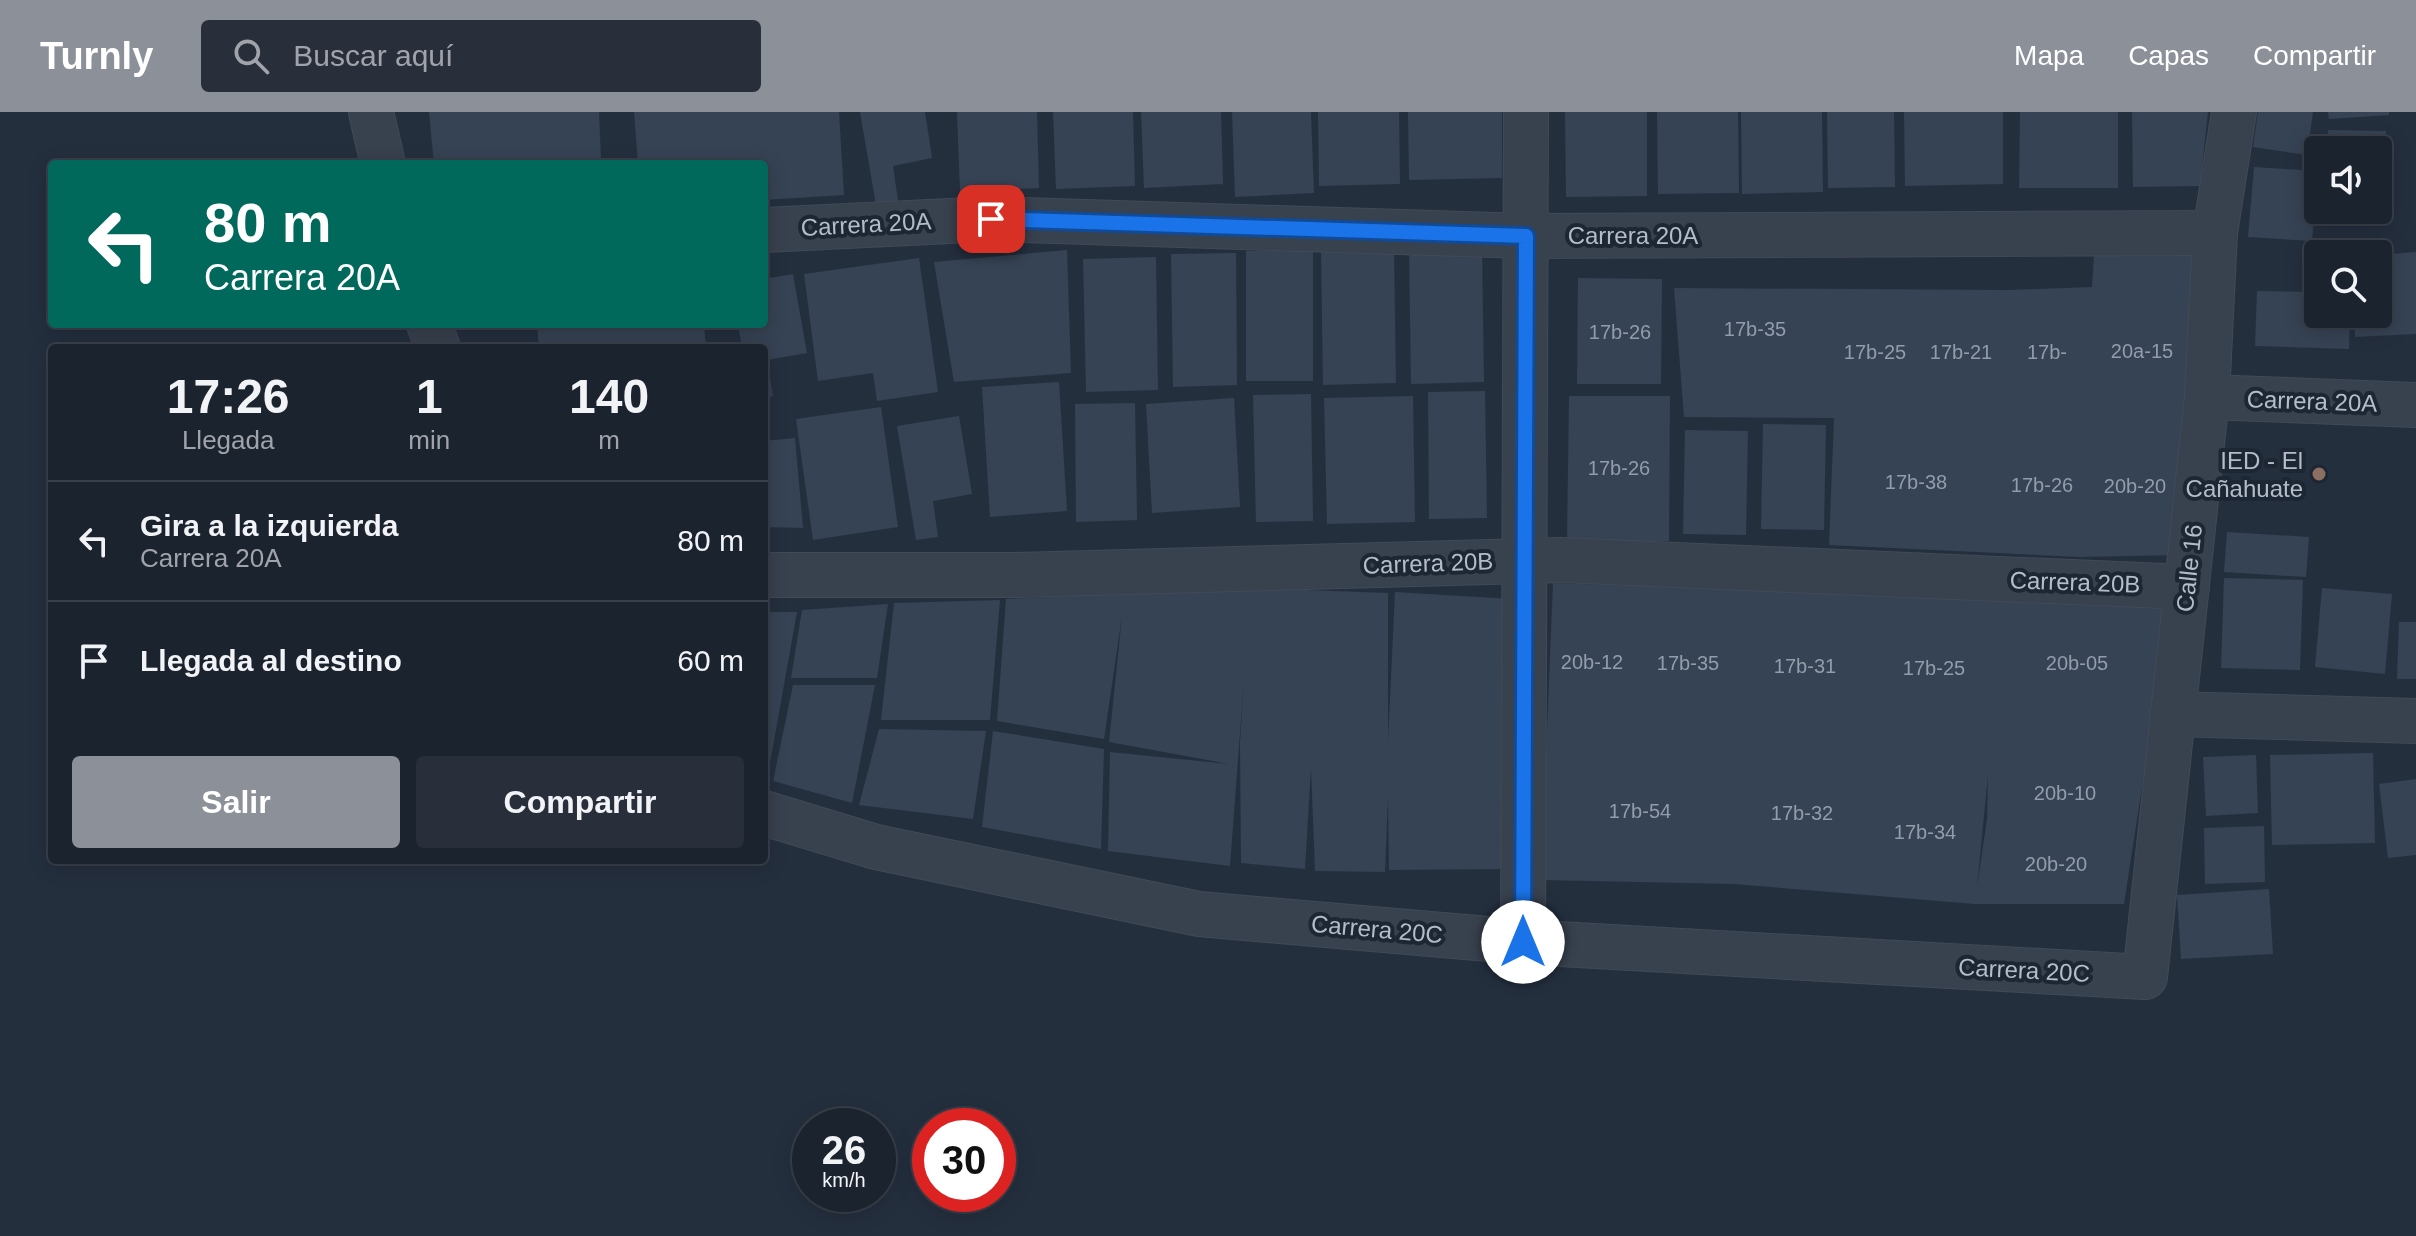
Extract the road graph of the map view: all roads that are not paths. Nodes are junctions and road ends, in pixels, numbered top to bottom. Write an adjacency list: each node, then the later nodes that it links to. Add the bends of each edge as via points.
1 (371, 112): 4 (street)
2 (1526, 112): 7 (street)
3 (2234, 112): 6 (street, Calle 16)
4 (382, 160)
5 (768, 230): 7 (street, Carrera 20A, via 991,219)
6 (2215, 233): 7 (street, Carrera 20A); 8 (street, Calle 16)
7 (1526, 236): 10 (street)
8 (2207, 397): 9 (street, Carrera 20A); 12 (street, Calle 16)
9 (2416, 405)
10 (1526, 561): 11 (street, Carrera 20B, via 1014,575); 12 (street, Carrera 20B); 16 (street)
11 (768, 575)
12 (2187, 587): 13 (street, Calle 16)
13 (2172, 714): 14 (street); 17 (street, Calle 16)
14 (2416, 721)
15 (768, 814): 16 (street, Carrera 20C, via 876,847 1199,914)
16 (1523, 942): 17 (street, Carrera 20C)
17 (2145, 977)

